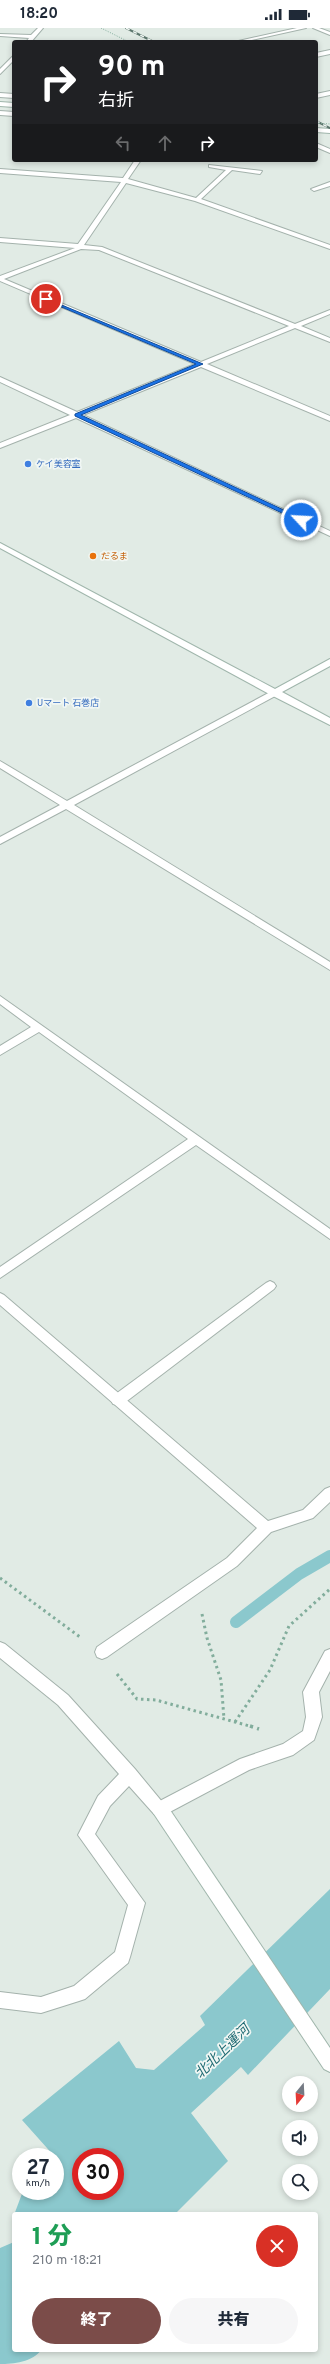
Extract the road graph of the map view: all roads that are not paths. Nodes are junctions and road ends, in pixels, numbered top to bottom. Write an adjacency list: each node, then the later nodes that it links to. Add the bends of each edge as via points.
1 (41, 28): 6 (street)
2 (304, 28): 8 (street)
3 (315, 28): 5 (street)
4 (0, 34): 6 (street)
5 (330, 34)
6 (33, 37): 7 (street)
7 (30, 40)
8 (246, 40)
9 (330, 52): 10 (street)
10 (318, 55)
11 (12, 59): 12 (street)
12 (0, 72)
13 (330, 93): 16 (street)
14 (0, 95): 15 (street)
15 (12, 96)
16 (318, 96)
17 (0, 104): 18 (street)
18 (12, 105)
19 (0, 113): 20 (street)
20 (12, 114)
21 (318, 130): 22 (street)
22 (330, 131)
23 (318, 145): 24 (street)
24 (330, 151)
25 (136, 162): 30 (street)
26 (211, 166): 27 (street)
27 (231, 168): 29 (street); 33 (street)
28 (0, 171): 30 (street)
29 (260, 172)
30 (123, 180): 33 (street); 35 (street)
31 (330, 184): 32 (street)
32 (314, 189)
33 (197, 200): 36 (street)
34 (0, 240): 35 (street)
35 (82, 245): 37 (street, via 69,254); 39 (street, via 100,248)
36 (330, 247)
37 (0, 278): 41 (street)
38 (330, 312): 39 (street)
39 (295, 326): 40 (street); 41 (street)
40 (330, 340)
41 (200, 364): 43 (street); 44 (street)
42 (0, 379): 43 (street)
43 (77, 415): 45 (street); 46 (street)
44 (330, 419)
45 (0, 446)
46 (330, 534)
47 (0, 545): 49 (street)
48 (330, 662): 49 (street)
49 (274, 693): 50 (street); 52 (street)
50 (330, 722)
51 (0, 764): 52 (street)
52 (68, 805): 53 (street); 54 (street)
53 (0, 841)
54 (330, 967)
55 (0, 999): 56 (street)
56 (39, 1027): 57 (street); 58 (street)
57 (0, 1051)
58 (197, 1139): 59 (street); 60 (street)
59 (330, 1235)
60 (0, 1273)
61 (270, 1286): 63 (street)
62 (0, 1298): 63 (street)
63 (118, 1400): 65 (street)
64 (330, 1493): 65 (street, via 308,1514)
65 (266, 1528): 67 (street, via 232,1562)
66 (0, 1649): 69 (street, via 63,1700)
67 (102, 1652)
68 (330, 1656): 70 (street, via 312,1692 314,1717 309,1735 288,1750 245,1764)
69 (130, 1774): 70 (street); 71 (street, via 104,1801 86,1835 137,1903 122,1956 79,1994 41,2005)
70 (160, 1809): 72 (street)
71 (0, 2000)
72 (330, 2063)

